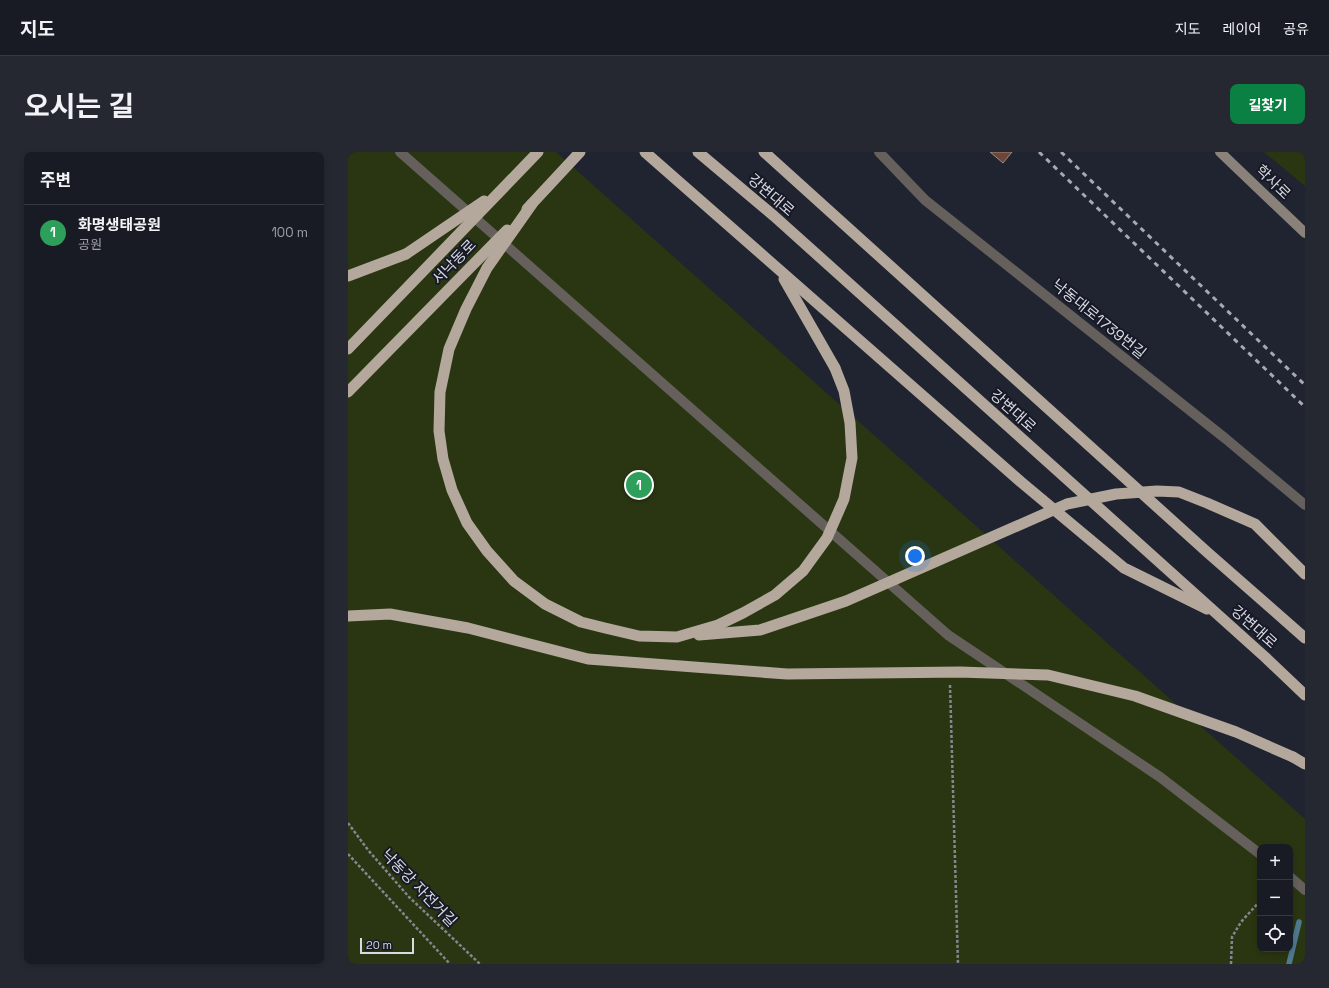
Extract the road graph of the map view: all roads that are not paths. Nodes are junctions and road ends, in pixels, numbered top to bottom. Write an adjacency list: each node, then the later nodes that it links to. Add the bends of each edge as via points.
1 (400, 152): 24 (street, via 948,635 1160,777)
2 (538, 152): 9 (highway, 서낙동로, bridge)
3 (580, 152): 10 (highway, 서낙동로, bridge)
4 (645, 152): 12 (highway)
5 (698, 152): 19 (highway, 강변대로, via 780,222)
6 (764, 152): 21 (highway, 강변대로)
7 (879, 152): 16 (street, 낙동대로1739번길, via 926,200)
8 (1220, 152): 11 (main road, 학사로)
9 (504, 187): 13 (highway, bridge, via 406,254); 14 (highway, 서낙동로, bridge)
10 (532, 204): 15 (highway, 서낙동로, bridge); 20 (highway, bridge, via 487,268 449,350 440,392 439,430 443,459 452,490 467,523 487,551 514,581 544,604 581,622 605,628 639,636)
11 (1305, 233)
12 (778, 269): 19 (highway, via 1020,482 1124,568); 20 (highway, bridge, via 835,368 844,391 850,423 852,458 844,499 827,538 803,571 775,595 718,625)
13 (348, 276)
14 (348, 349)
15 (348, 392)
16 (1305, 505)
17 (1305, 574): 20 (highway, bridge, via 1255,524 1179,492 1116,494 1067,504 846,601 760,630)
18 (348, 616): 23 (highway, bridge, via 390,614 460,626 588,659 787,674 960,672 1048,675 1135,696 1236,732)
19 (1220, 616): 22 (highway, 강변대로)
20 (677, 637)
21 (1305, 638)
22 (1305, 695)
23 (1305, 764)
24 (1257, 852)
25 (1293, 880): 26 (street)
26 (1305, 890)

